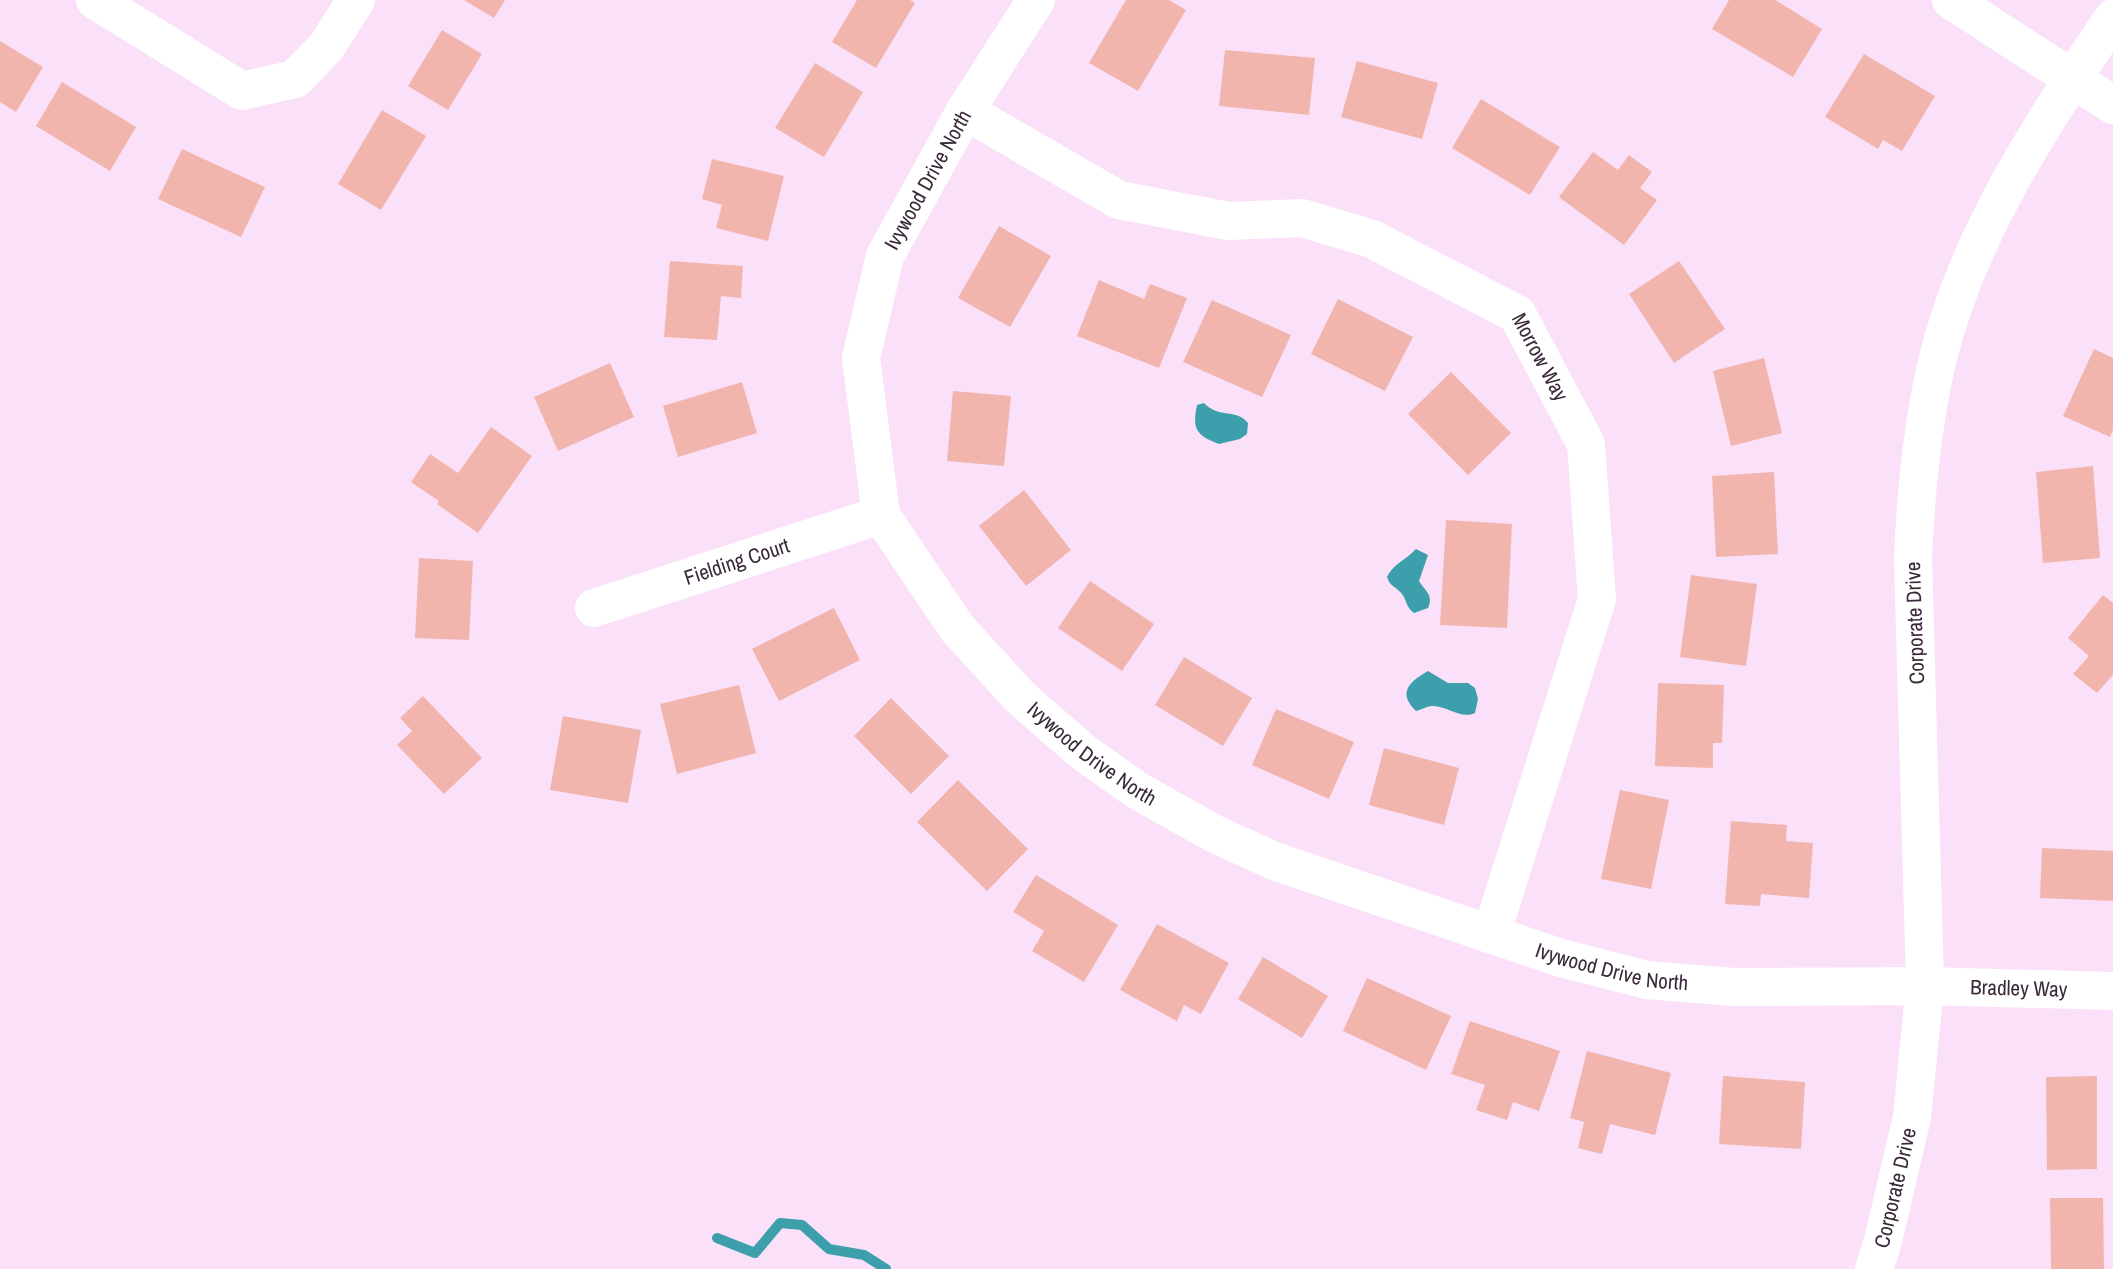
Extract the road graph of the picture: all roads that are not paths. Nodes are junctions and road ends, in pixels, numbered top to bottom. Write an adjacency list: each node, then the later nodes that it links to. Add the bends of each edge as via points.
1 (95, 0): 2 (street, via 242,91 295,79 326,47)
2 (355, 0)
3 (1037, 0): 8 (street, Ivywood Drive North)
4 (1951, 0): 6 (street)
5 (2113, 18): 6 (street, Corporate Drive)
6 (2073, 77): 7 (street); 12 (street, Corporate Drive, via 1984,234 1956,300 1924,425 1913,557)
7 (2113, 105)
8 (965, 111): 9 (street, Ivywood Drive North, via 885,256 861,358); 11 (street, Morrow Way, via 1119,200 1228,221 1302,218 1372,239 1517,314 1586,444 1597,599)
9 (881, 515): 10 (street, Fielding Court); 11 (street, Ivywood Drive North, via 957,628 1020,698 1138,791 1274,861)
10 (594, 608)
11 (1491, 935): 12 (street, Ivywood Drive North, via 1647,979 1734,987)
12 (1925, 986): 13 (street, Bradley Way); 14 (street, Corporate Drive, via 1912,1117)
13 (2113, 991)
14 (1874, 1269)

